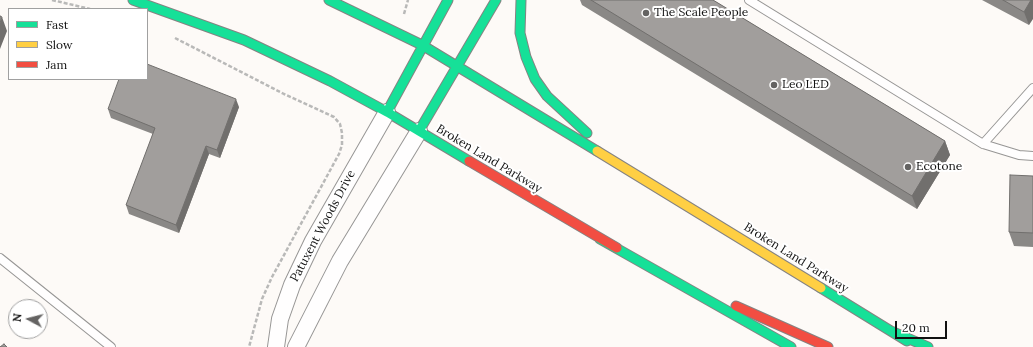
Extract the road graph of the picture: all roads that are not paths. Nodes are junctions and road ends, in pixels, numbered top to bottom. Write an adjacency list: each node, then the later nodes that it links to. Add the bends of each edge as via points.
1 (133, 0): 10 (main road, Broken Land Parkway, via 244,40 330,81)
2 (330, 0): 7 (main road, Broken Land Parkway)
3 (448, 0): 7 (main road)
4 (496, 0): 8 (main road)
5 (521, 0): 14 (main road, via 520,33 535,79 547,96 567,116)
6 (750, 0): 12 (lane)
7 (422, 45): 8 (main road, Broken Land Parkway); 10 (main road)
8 (458, 67): 11 (main road); 14 (main road, Broken Land Parkway)
9 (1033, 88): 12 (lane)
10 (387, 112): 11 (main road, Broken Land Parkway); 19 (street, Patuxent Woods Drive, via 313,241 292,285 280,319)
11 (419, 131): 15 (main road, Broken Land Parkway); 20 (street, via 340,261)
12 (983, 144): 13 (lane, via 1019,155)
13 (1033, 156)
14 (637, 175): 17 (main road, Broken Land Parkway)
15 (600, 239): 21 (main road); 22 (main road, Broken Land Parkway, via 783,328)
16 (0, 258): 18 (lane)
17 (891, 331): 23 (main road, Broken Land Parkway); 24 (main road)
18 (111, 347)
19 (276, 347)
20 (296, 347)
21 (791, 347)
22 (828, 347)
23 (916, 347)
24 (928, 347)

